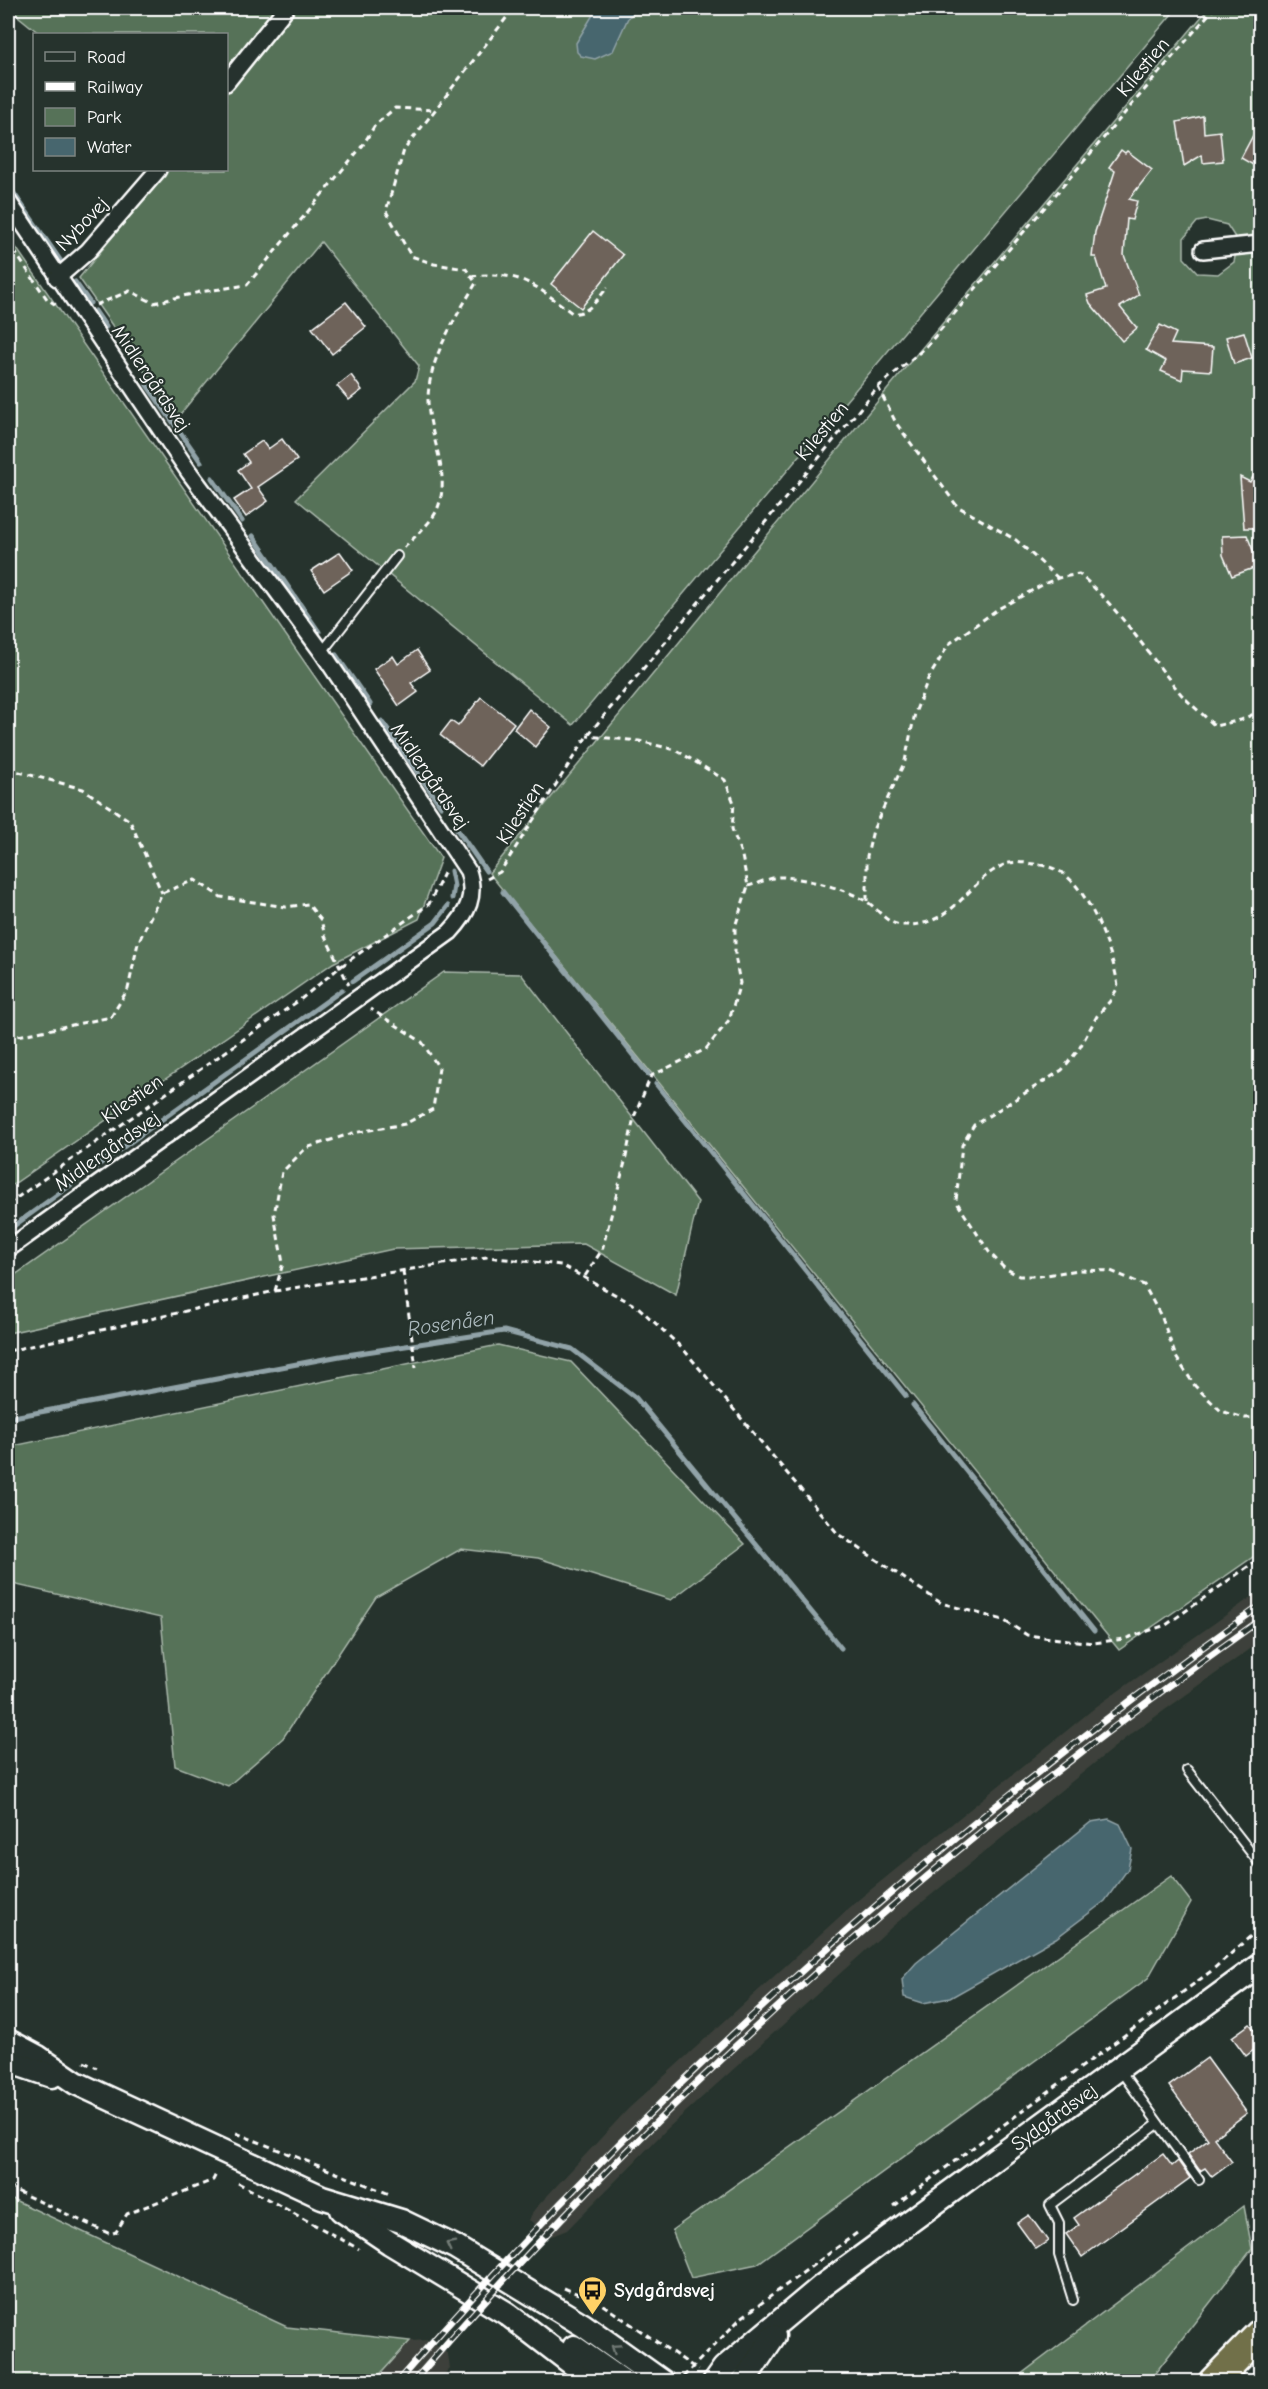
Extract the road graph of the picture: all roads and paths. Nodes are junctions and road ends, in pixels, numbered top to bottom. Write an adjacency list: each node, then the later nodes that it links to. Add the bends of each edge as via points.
1 (286, 8): 4 (street)
2 (514, 8): 5 (path)
3 (1214, 8): 15 (path, Kilestien, via 925,348)
4 (228, 80)
5 (435, 110): 11 (path, via 404,150 386,211 411,256 466,269); 14 (path, via 395,108 375,125 363,145 247,285 200,291 154,303 130,291)
6 (157, 171): 12 (street, Nybovej, via 88,251)
7 (8, 201): 12 (street, Midlergårdsvej)
8 (8, 242): 14 (path, via 51,304 57,308)
9 (1260, 244): 10 (street)
10 (1203, 250)
11 (471, 276): 13 (path, via 496,273 521,277 579,314 589,309); 16 (path, via 477,283 433,367 428,398 444,484 437,511)
12 (57, 278): 14 (street, Midlergårdsvej)
13 (608, 287)
14 (76, 305): 18 (street, Midlergårdsvej, via 189,472)
15 (878, 387): 17 (path, via 896,423 957,506 1016,540); 20 (path, Kilestien)
16 (397, 556): 18 (lane)
17 (1058, 578): 19 (path, via 1079,574 1100,592 1182,696 1215,726); 26 (path, via 998,609 949,644 928,679 915,713 905,761 873,830 867,856)
18 (322, 652): 22 (street, Midlergårdsvej)
19 (1260, 711)
20 (588, 736): 23 (path, via 639,741 676,750 725,780 734,803 732,829); 24 (path, Kilestien, via 500,872)
21 (8, 769): 25 (path, via 84,789 130,821)
22 (454, 851): 24 (street, Midlergårdsvej, via 468,871); 27 (path, Kilestien, via 429,904)
23 (748, 886): 26 (path, via 781,877 832,888); 33 (path, via 735,927 740,983 729,1020 706,1049 651,1076 634,1117 602,1250)
24 (473, 887): 28 (street, Midlergårdsvej, via 464,918 450,932)
25 (162, 892): 27 (path, via 195,880 221,897 286,907 308,904 321,920); 29 (path, via 138,944 128,989 111,1017)
26 (867, 902): 37 (path, via 885,920 902,925 922,924 943,915 1007,864 1025,863 1063,873 1086,898 1108,949 1118,987 1062,1070 974,1125 962,1145 956,1201 989,1252 1019,1276 1111,1271 1144,1285 1162,1318 1176,1357 1195,1386 1221,1411 1245,1418)
27 (340, 967): 28 (path); 30 (path, Kilestien, via 301,999)
28 (357, 1000): 31 (street, Midlergårdsvej); 34 (path, via 422,1042 439,1068 434,1109 405,1124 353,1132 306,1148 282,1172 274,1215 283,1263)
29 (8, 1038)
30 (8, 1204)
31 (8, 1249)
32 (403, 1271): 33 (path, via 487,1257 561,1265); 34 (path); 36 (path)
33 (585, 1276): 38 (path, via 638,1307 684,1350 838,1534 941,1603 1003,1620 1027,1635 1093,1643 1124,1640 1166,1625)
34 (275, 1292): 35 (path)
35 (8, 1351)
36 (416, 1368)
37 (1260, 1417)
38 (1260, 1558)
39 (1187, 1770): 40 (lane)
40 (1260, 1864)
41 (1260, 1928): 55 (path, via 1210,1972)
42 (1260, 1965): 45 (street, Sydgårdsvej)
43 (8, 2041): 46 (street)
44 (8, 2061): 46 (street)
45 (1119, 2069): 47 (lane); 60 (street, Sydgårdsvej)
46 (76, 2083): 54 (street)
47 (1158, 2124): 51 (lane); 58 (lane, via 1050,2205 1059,2223 1059,2255)
48 (207, 2167): 49 (path)
49 (217, 2172): 50 (path); 53 (path, via 213,2180 127,2214 116,2232 104,2232)
50 (227, 2177)
51 (1199, 2180)
52 (237, 2182): 57 (path)
53 (8, 2187)
54 (322, 2197): 59 (street); 65 (street, one-way to 54, via 583,2325 455,2247 401,2221)
55 (892, 2207)
56 (864, 2227): 66 (path, via 741,2318)
57 (366, 2253)
58 (1073, 2300)
59 (506, 2313): 63 (street); 64 (street, via 570,2344)
60 (790, 2313): 67 (street, Sydgårdsvej, via 724,2368); 68 (street, Sydgårdsvej)
61 (1260, 2334): 62 (highway)
62 (1215, 2379)
63 (596, 2382)
64 (624, 2382)
65 (663, 2382)
66 (680, 2382)
67 (714, 2382)
68 (743, 2382)

